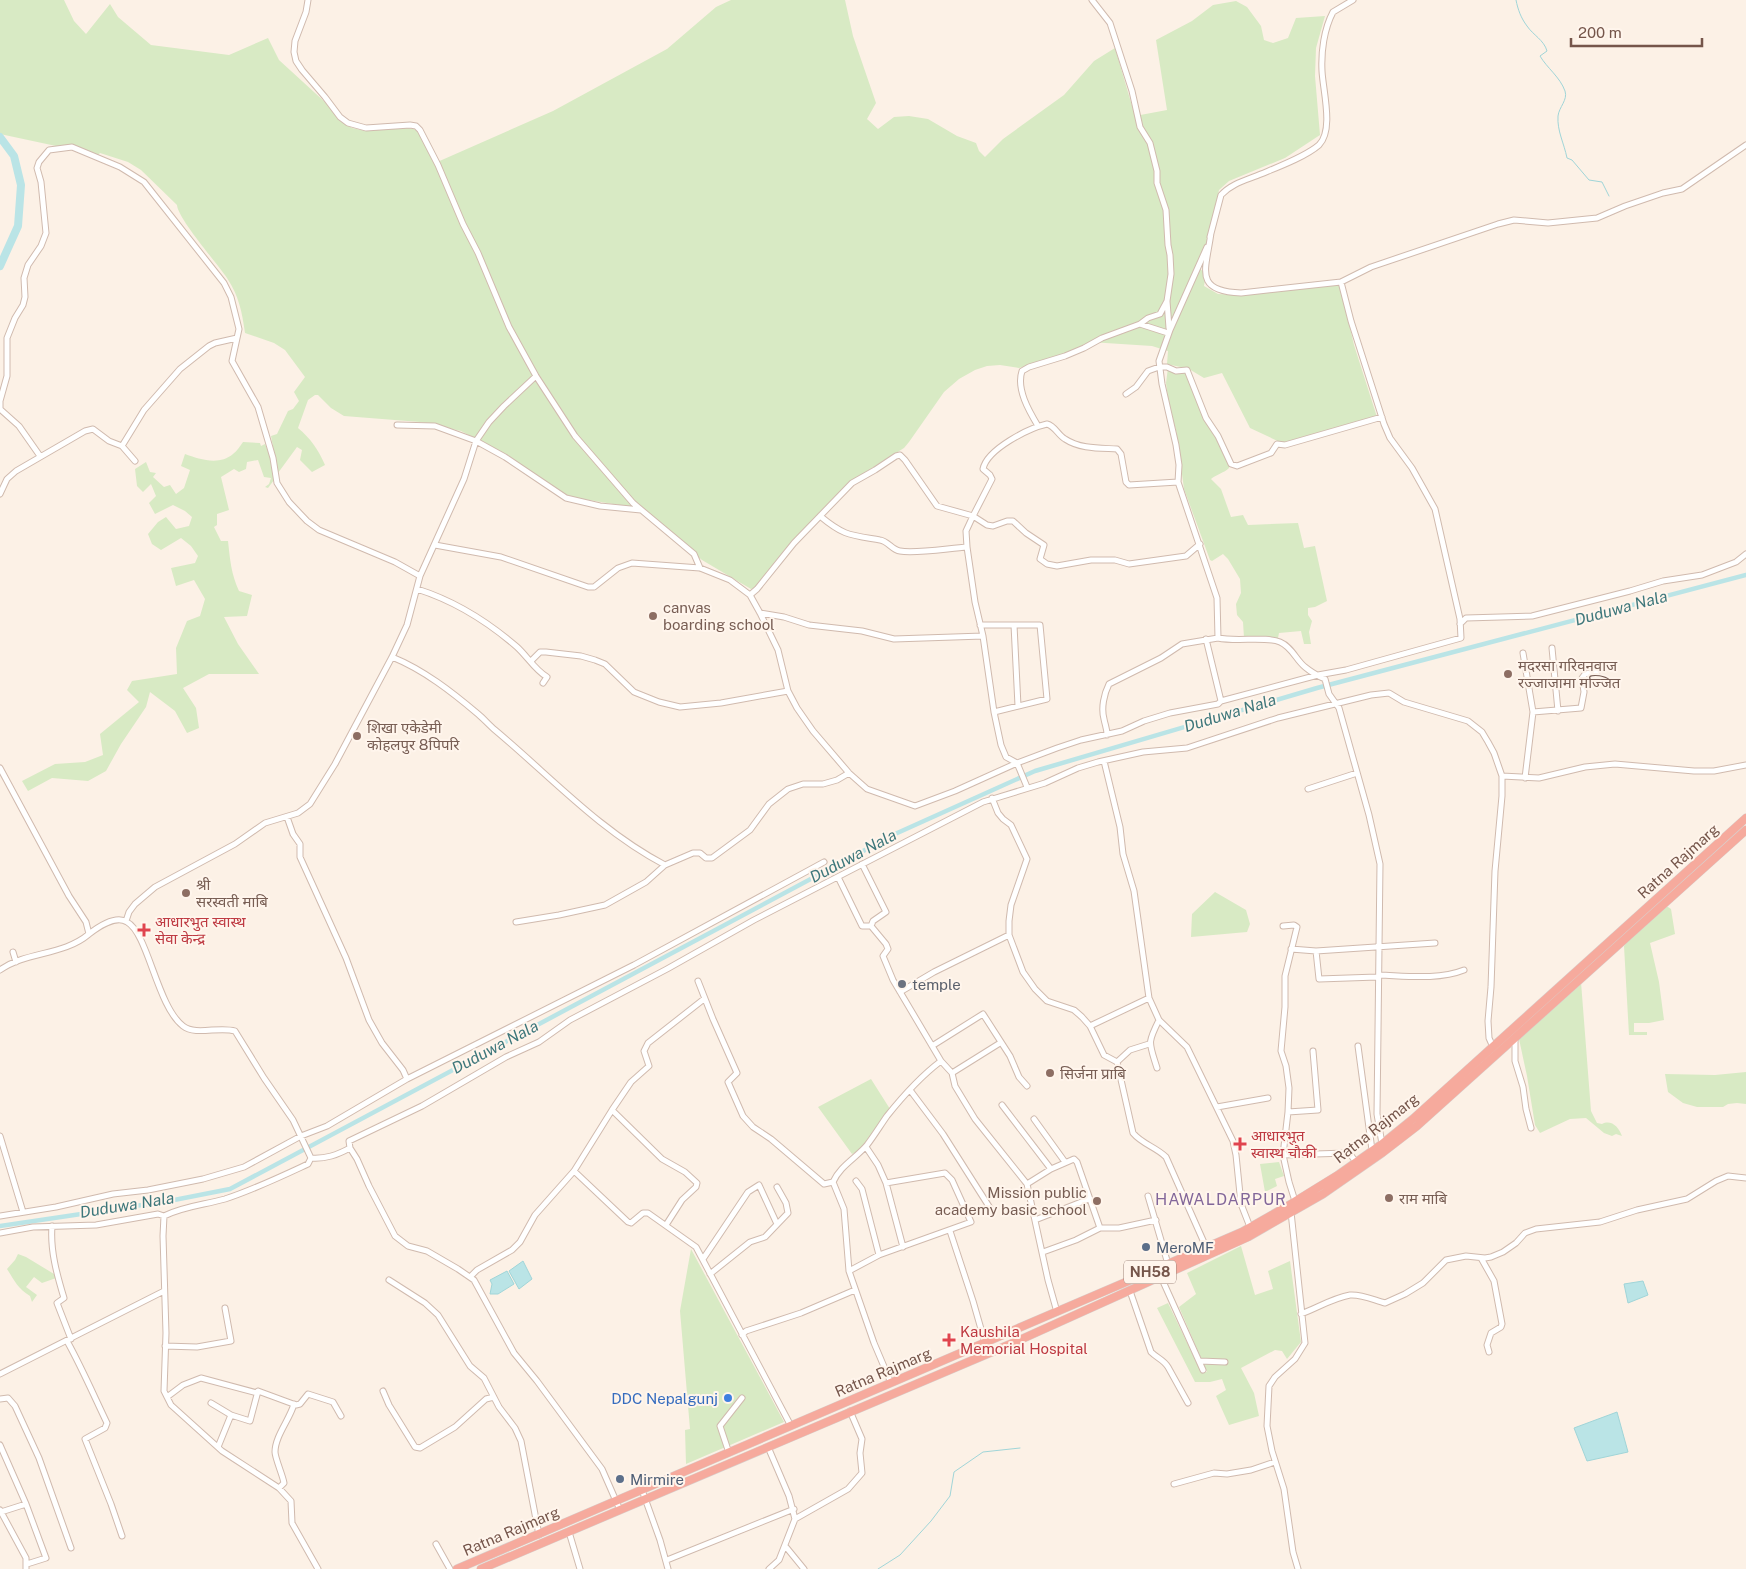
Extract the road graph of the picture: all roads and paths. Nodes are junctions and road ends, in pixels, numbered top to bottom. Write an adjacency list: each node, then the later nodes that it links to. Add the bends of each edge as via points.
1 (308, 0): 12 (street, via 295,41 296,61 348,123 366,128 410,125 420,130 509,327)
2 (1092, 0): 7 (street, via 1110,23 1140,127 1150,143 1157,171 1166,218 1171,274)
3 (1353, 0): 5 (street, via 1333,12 1325,34 1322,70 1327,134 1309,152 1230,186 1221,195)
4 (1746, 145): 6 (street, via 1682,189 1597,218 1548,223 1514,220 1498,224 1371,267)
5 (1211, 234): 6 (street, via 1206,271 1207,280 1217,290 1241,293); 9 (street, via 1204,257)
6 (1341, 282): 14 (street)
7 (1167, 301): 8 (street, via 1160,314); 9 (street)
8 (1140, 324): 9 (street); 16 (street, via 1022,371 1023,396)
9 (1169, 331): 11 (street)
10 (237, 338): 18 (street, via 209,346 180,369 144,410); 19 (street, via 239,329 224,283 144,182 120,167 72,147 49,150 37,168 46,233 28,264 23,305 7,338 7,376 0,401 0,409 19,426); 31 (street, via 232,361 258,407 277,483 289,502 320,530)
11 (1159, 366): 13 (street, via 1148,371); 14 (street, via 1188,372 1206,418 1233,465 1237,466 1271,453 1277,444 1284,445); 21 (street, via 1176,445)
12 (536, 376): 17 (street, via 489,422); 23 (street, via 575,436)
13 (1126, 394)
14 (1382, 417): 35 (street, via 1390,438 1412,468 1435,509)
15 (397, 425): 17 (street, via 434,426)
16 (1038, 426): 21 (street, via 1051,424 1063,438 1080,446 1117,449 1129,485); 25 (street, via 1021,434 986,460 983,469 992,479)
17 (476, 441): 23 (street, via 566,498 600,506); 27 (street, via 464,479)
18 (122, 446): 19 (street, via 93,429); 20 (street)
19 (40, 456): 22 (street, via 16,470)
20 (135, 461)
21 (1178, 482): 26 (street)
22 (0, 494)
23 (641, 510): 30 (street, via 694,554)
24 (820, 516): 25 (street, via 852,483 900,455 937,506); 28 (street, via 842,532 883,540 897,551); 33 (street)
25 (973, 516): 26 (street, via 993,526 1014,522 1044,545 1040,559 1052,566 1091,560 1129,564 1175,558 1186,556); 28 (street, via 966,531)
26 (1200, 544): 39 (street, via 1217,598)
27 (435, 545): 30 (street, via 501,557 588,587 594,587 618,568 632,563); 31 (street)
28 (967, 547): 36 (street)
29 (1746, 554): 35 (street, via 1730,565 1702,575 1662,581 1532,616 1466,618)
30 (700, 568): 33 (street, via 730,580)
31 (420, 576): 32 (street)
32 (417, 589): 43 (street, via 407,625); 44 (street, via 475,614)
33 (750, 595): 34 (street)
34 (760, 613): 38 (street, via 894,639); 48 (street, via 778,650)
35 (1460, 624): 46 (street, via 1461,638)
36 (980, 625): 37 (street); 38 (street)
37 (1014, 625): 51 (street); 51 (street, via 1040,625 1047,699)
38 (983, 636): 53 (street)
39 (1218, 638): 40 (street); 46 (street, via 1282,643 1304,666)
40 (1206, 639): 49 (street); 55 (street, via 1182,644 1109,684 1102,712)
41 (1552, 648): 52 (street)
42 (1523, 653): 54 (street)
43 (392, 657): 67 (street, via 310,804); 72 (street, via 412,665 464,702 584,810 632,847)
44 (531, 661): 47 (street, via 547,677); 48 (street, via 540,652 595,660 605,664 634,692 680,707)
45 (1597, 672): 52 (street, via 1582,678 1584,692 1580,708)
46 (1318, 675): 49 (street); 50 (street, via 1325,679 1329,694)
47 (543, 683)
48 (788, 691): 60 (street, via 813,730)
49 (1221, 701): 55 (street, via 1208,707 1170,713)
50 (1337, 703): 56 (street, via 1278,718 1187,748 1143,752); 61 (street); 62 (street, via 1389,693 1404,702 1468,722 1482,732)
51 (1018, 706): 53 (street)
52 (1558, 710): 54 (street)
53 (994, 712): 57 (street, via 1006,756)
54 (1533, 712): 63 (street)
55 (1107, 735): 57 (street, via 1081,740)
56 (1104, 761): 64 (street); 91 (street, via 1134,891)
57 (1017, 762): 60 (street, via 915,806 867,789); 64 (street)
58 (1746, 765): 63 (street, via 1714,771 1616,764)
59 (0, 768): 78 (street, via 86,922)
60 (849, 773): 72 (street, via 823,784 803,784 788,789 770,804 750,830 712,858 693,852)
61 (1357, 773): 65 (street); 81 (street, via 1380,864)
62 (1502, 776): 63 (street); 100 (street, via 1488,1021)
63 (1525, 778)
64 (1027, 787): 66 (street)
65 (1308, 789)
66 (992, 798): 71 (street); 79 (street, via 998,813 1011,825 1027,859 1011,905)
67 (287, 817): 74 (street, via 264,823 235,844 155,887 135,904); 106 (street, via 300,844 300,857 349,966 369,1020)
68 (1746, 818): 100 (highway, Ratna Rajmarg / NH58)
69 (1746, 830): 95 (highway, Ratna Rajmarg / NH58)
70 (824, 862): 106 (street, via 634,965)
71 (862, 864): 73 (street); 76 (street, via 886,912)
72 (664, 865): 75 (street, via 646,882 605,905)
73 (838, 876): 76 (street, via 862,926); 120 (street, via 570,1020 539,1042 506,1057 422,1106 349,1141)
74 (126, 921): 78 (street, via 116,920); 117 (street, via 139,936 161,991 178,1021 190,1030 235,1031 294,1120)
75 (516, 922)
76 (871, 926): 90 (street, via 886,944 888,949 883,956)
77 (1283, 926): 82 (street, via 1297,927)
78 (88, 934): 85 (street, via 76,944)
79 (1009, 935): 90 (street); 94 (street, via 1023,972 1035,990 1047,1001 1074,1010)
80 (1435, 943): 81 (street)
81 (1379, 947): 83 (street); 88 (street)
82 (1291, 949): 83 (street); 113 (street, via 1285,976 1281,1051 1289,1088)
83 (1316, 951): 88 (street, via 1319,979)
84 (13, 952): 85 (street)
85 (16, 962): 86 (street)
86 (0, 970)
87 (1464, 970): 88 (street, via 1454,974)
88 (1378, 976): 118 (street, via 1377,1114)
89 (698, 981): 92 (street)
90 (900, 992): 98 (street)
91 (1149, 998): 93 (street); 94 (street)
92 (704, 999): 112 (street, via 648,1043 644,1051 648,1066 631,1082); 130 (street, via 737,1073 728,1082 747,1121 820,1182)
93 (1159, 1020): 97 (street); 111 (street, via 1187,1047)
94 (1090, 1026): 103 (street, via 1104,1055)
95 (1515, 1037): 115 (street, via 1515,1061); 139 (highway, Ratna Rajmarg / NH58, via 1417,1126)
96 (1000, 1043): 98 (street, via 983,1014); 105 (street); 107 (street)
97 (1149, 1044): 103 (street, via 1130,1050); 104 (street)
98 (932, 1046): 102 (street)
99 (1358, 1046): 121 (street)
100 (1493, 1047): 118 (highway, Ratna Rajmarg / NH58)
101 (1313, 1051): 113 (street, via 1318,1110)
102 (941, 1061): 105 (street); 108 (street)
103 (1117, 1062): 152 (street, via 1133,1133 1166,1157)
104 (1157, 1068)
105 (952, 1073): 132 (street, via 955,1086 975,1119)
106 (407, 1079): 117 (street)
107 (1027, 1086)
108 (910, 1090): 119 (street); 137 (street, via 943,1134)
109 (1268, 1098): 111 (street)
110 (1002, 1105): 126 (street)
111 (1217, 1107): 147 (street, via 1233,1141 1241,1204)
112 (612, 1110): 127 (street); 145 (street, via 662,1159 697,1183)
113 (1288, 1112): 122 (street)
114 (1034, 1119): 124 (street)
115 (1531, 1128)
116 (0, 1136): 138 (street)
117 (302, 1138): 123 (street); 138 (street, via 231,1172)
118 (1382, 1144): 121 (highway, Ratna Rajmarg / NH58)
119 (866, 1147): 130 (street, via 840,1170); 131 (street)
120 (350, 1148): 123 (street, via 337,1155); 160 (street, via 394,1236 408,1246 427,1251)
121 (1372, 1150): 125 (highway, Ratna Rajmarg / NH58)
122 (1283, 1155): 125 (street, via 1347,1153); 136 (street)
123 (311, 1158): 141 (street, via 308,1164 255,1188 178,1209)
124 (1065, 1162): 126 (street); 135 (street, via 1074,1159 1077,1162)
125 (1356, 1162): 136 (highway, Ratna Rajmarg / NH58)
126 (1051, 1169): 132 (street)
127 (574, 1171): 145 (street, via 628,1222 648,1213); 160 (street, via 535,1215 520,1242)
128 (1746, 1178): 155 (street, via 1728,1176 1687,1198 1600,1222 1536,1229 1525,1233 1503,1252)
129 (856, 1181): 154 (street, via 862,1189)
130 (832, 1182): 158 (street, via 844,1209)
131 (886, 1183): 149 (street, via 945,1173 952,1180 971,1222); 151 (street)
132 (1027, 1184): 142 (street)
133 (777, 1187): 144 (street, via 788,1213)
134 (1148, 1196): 143 (street)
135 (1089, 1199): 142 (street); 148 (street)
136 (1293, 1203): 139 (street); 147 (highway, Ratna Rajmarg / NH58)
137 (990, 1208)
138 (23, 1212): 140 (street)
139 (1291, 1214): 161 (highway, Ratna Rajmarg / NH58); 168 (street)
140 (0, 1216)
141 (164, 1216): 146 (street, via 158,1214 96,1224); 164 (street)
142 (1035, 1220): 153 (street)
143 (1156, 1220): 148 (street, via 1119,1228); 157 (street)
144 (778, 1224): 156 (street, via 759,1186 748,1192); 159 (street, via 765,1237 750,1242)
145 (666, 1225): 156 (street, via 696,1247)
146 (52, 1226): 150 (street); 170 (street, via 58,1279 64,1298 57,1304)
147 (1250, 1227): 152 (highway, Ratna Rajmarg / NH58)
148 (1100, 1228): 153 (street)
149 (950, 1231): 151 (street); 171 (street)
150 (0, 1233)
151 (903, 1247): 154 (street)
152 (1206, 1247): 157 (highway, Ratna Rajmarg / NH58)
153 (1043, 1252): 167 (street)
154 (879, 1255): 158 (street)
155 (1481, 1258): 168 (street, via 1466,1256 1446,1260 1423,1283 1385,1303 1350,1295); 173 (street, via 1494,1281 1502,1324 1491,1333 1487,1345)
156 (703, 1259): 159 (street)
157 (1168, 1264): 167 (highway, Ratna Rajmarg / NH58)
158 (849, 1271): 163 (street)
159 (710, 1274): 169 (street)
160 (470, 1278): 201 (street, via 514,1353 602,1468)
161 (1161, 1278): 165 (highway, Ratna Rajmarg / NH58); 174 (street)
162 (389, 1280): 182 (street, via 438,1315)
163 (855, 1290): 169 (street); 178 (street)
164 (164, 1291): 170 (street); 172 (street)
165 (1130, 1291): 186 (street, via 1151,1352 1165,1362); 188 (highway, Ratna Rajmarg / NH58)
166 (225, 1308): 172 (street, via 231,1341 197,1347)
167 (1057, 1312): 171 (highway, Ratna Rajmarg / NH58)
168 (1302, 1314): 196 (street, via 1305,1343 1295,1359 1269,1386 1267,1426)
169 (742, 1335): 191 (street)
170 (69, 1340): 177 (street); 209 (street, via 107,1424 84,1439)
171 (985, 1343): 178 (highway, Ratna Rajmarg / NH58)
172 (165, 1346): 181 (street, via 164,1391)
173 (1489, 1352)
174 (1200, 1361): 175 (street); 176 (street)
175 (1226, 1362)
176 (1203, 1370)
177 (0, 1374)
178 (891, 1383): 191 (highway, Ratna Rajmarg / NH58)
179 (383, 1390): 182 (street, via 415,1447 420,1448 455,1427 486,1399)
180 (257, 1393): 181 (street, via 201,1378 183,1385); 187 (street); 189 (street, via 250,1421)
181 (167, 1397): 194 (street, via 171,1405)
182 (494, 1397): 208 (street, via 521,1441)
183 (742, 1398): 195 (street, via 720,1426)
184 (0, 1399): 212 (street, via 8,1398 15,1406 35,1449)
185 (211, 1403): 189 (street)
186 (1188, 1403)
187 (294, 1404): 190 (street, via 300,1404 308,1394 333,1402); 198 (street, via 275,1453 284,1483)
188 (850, 1411): 193 (highway, Ratna Rajmarg / NH58); 206 (street, via 862,1439 862,1473 848,1489)
189 (231, 1414): 194 (street)
190 (342, 1416)
191 (791, 1426): 195 (highway, Ratna Rajmarg / NH58)
192 (0, 1445): 202 (street)
193 (768, 1446): 200 (highway, Ratna Rajmarg / NH58); 203 (street)
194 (218, 1447): 198 (street)
195 (729, 1453): 199 (highway, Ratna Rajmarg / NH58)
196 (1275, 1462): 197 (street, via 1251,1470 1214,1473); 223 (street, via 1284,1489)
197 (1174, 1484)
198 (279, 1488): 215 (street, via 290,1501 292,1523)
199 (642, 1490): 200 (street); 201 (highway, Ratna Rajmarg / NH58)
200 (646, 1500): 204 (highway, Ratna Rajmarg / NH58); 213 (street)
201 (617, 1501): 204 (street); 208 (highway, Ratna Rajmarg / NH58)
202 (26, 1504): 205 (street); 214 (street, via 46,1558)
203 (794, 1509): 206 (street); 213 (street)
204 (620, 1510): 207 (highway, Ratna Rajmarg / NH58)
205 (1, 1511): 214 (street, via 26,1558)
206 (795, 1519): 211 (street)
207 (569, 1532): 218 (highway, Ratna Rajmarg / NH58); 219 (street)
208 (539, 1535): 217 (highway, Ratna Rajmarg / NH58)
209 (122, 1536)
210 (436, 1544): 216 (street)
211 (786, 1547): 221 (street); 222 (street)
212 (70, 1548)
213 (667, 1560): 220 (street)
214 (26, 1566)
215 (318, 1569)
216 (450, 1569)
217 (457, 1569)
218 (481, 1569)
219 (580, 1569)
220 (668, 1569)
221 (769, 1569)
222 (804, 1569)
223 (1298, 1569)

